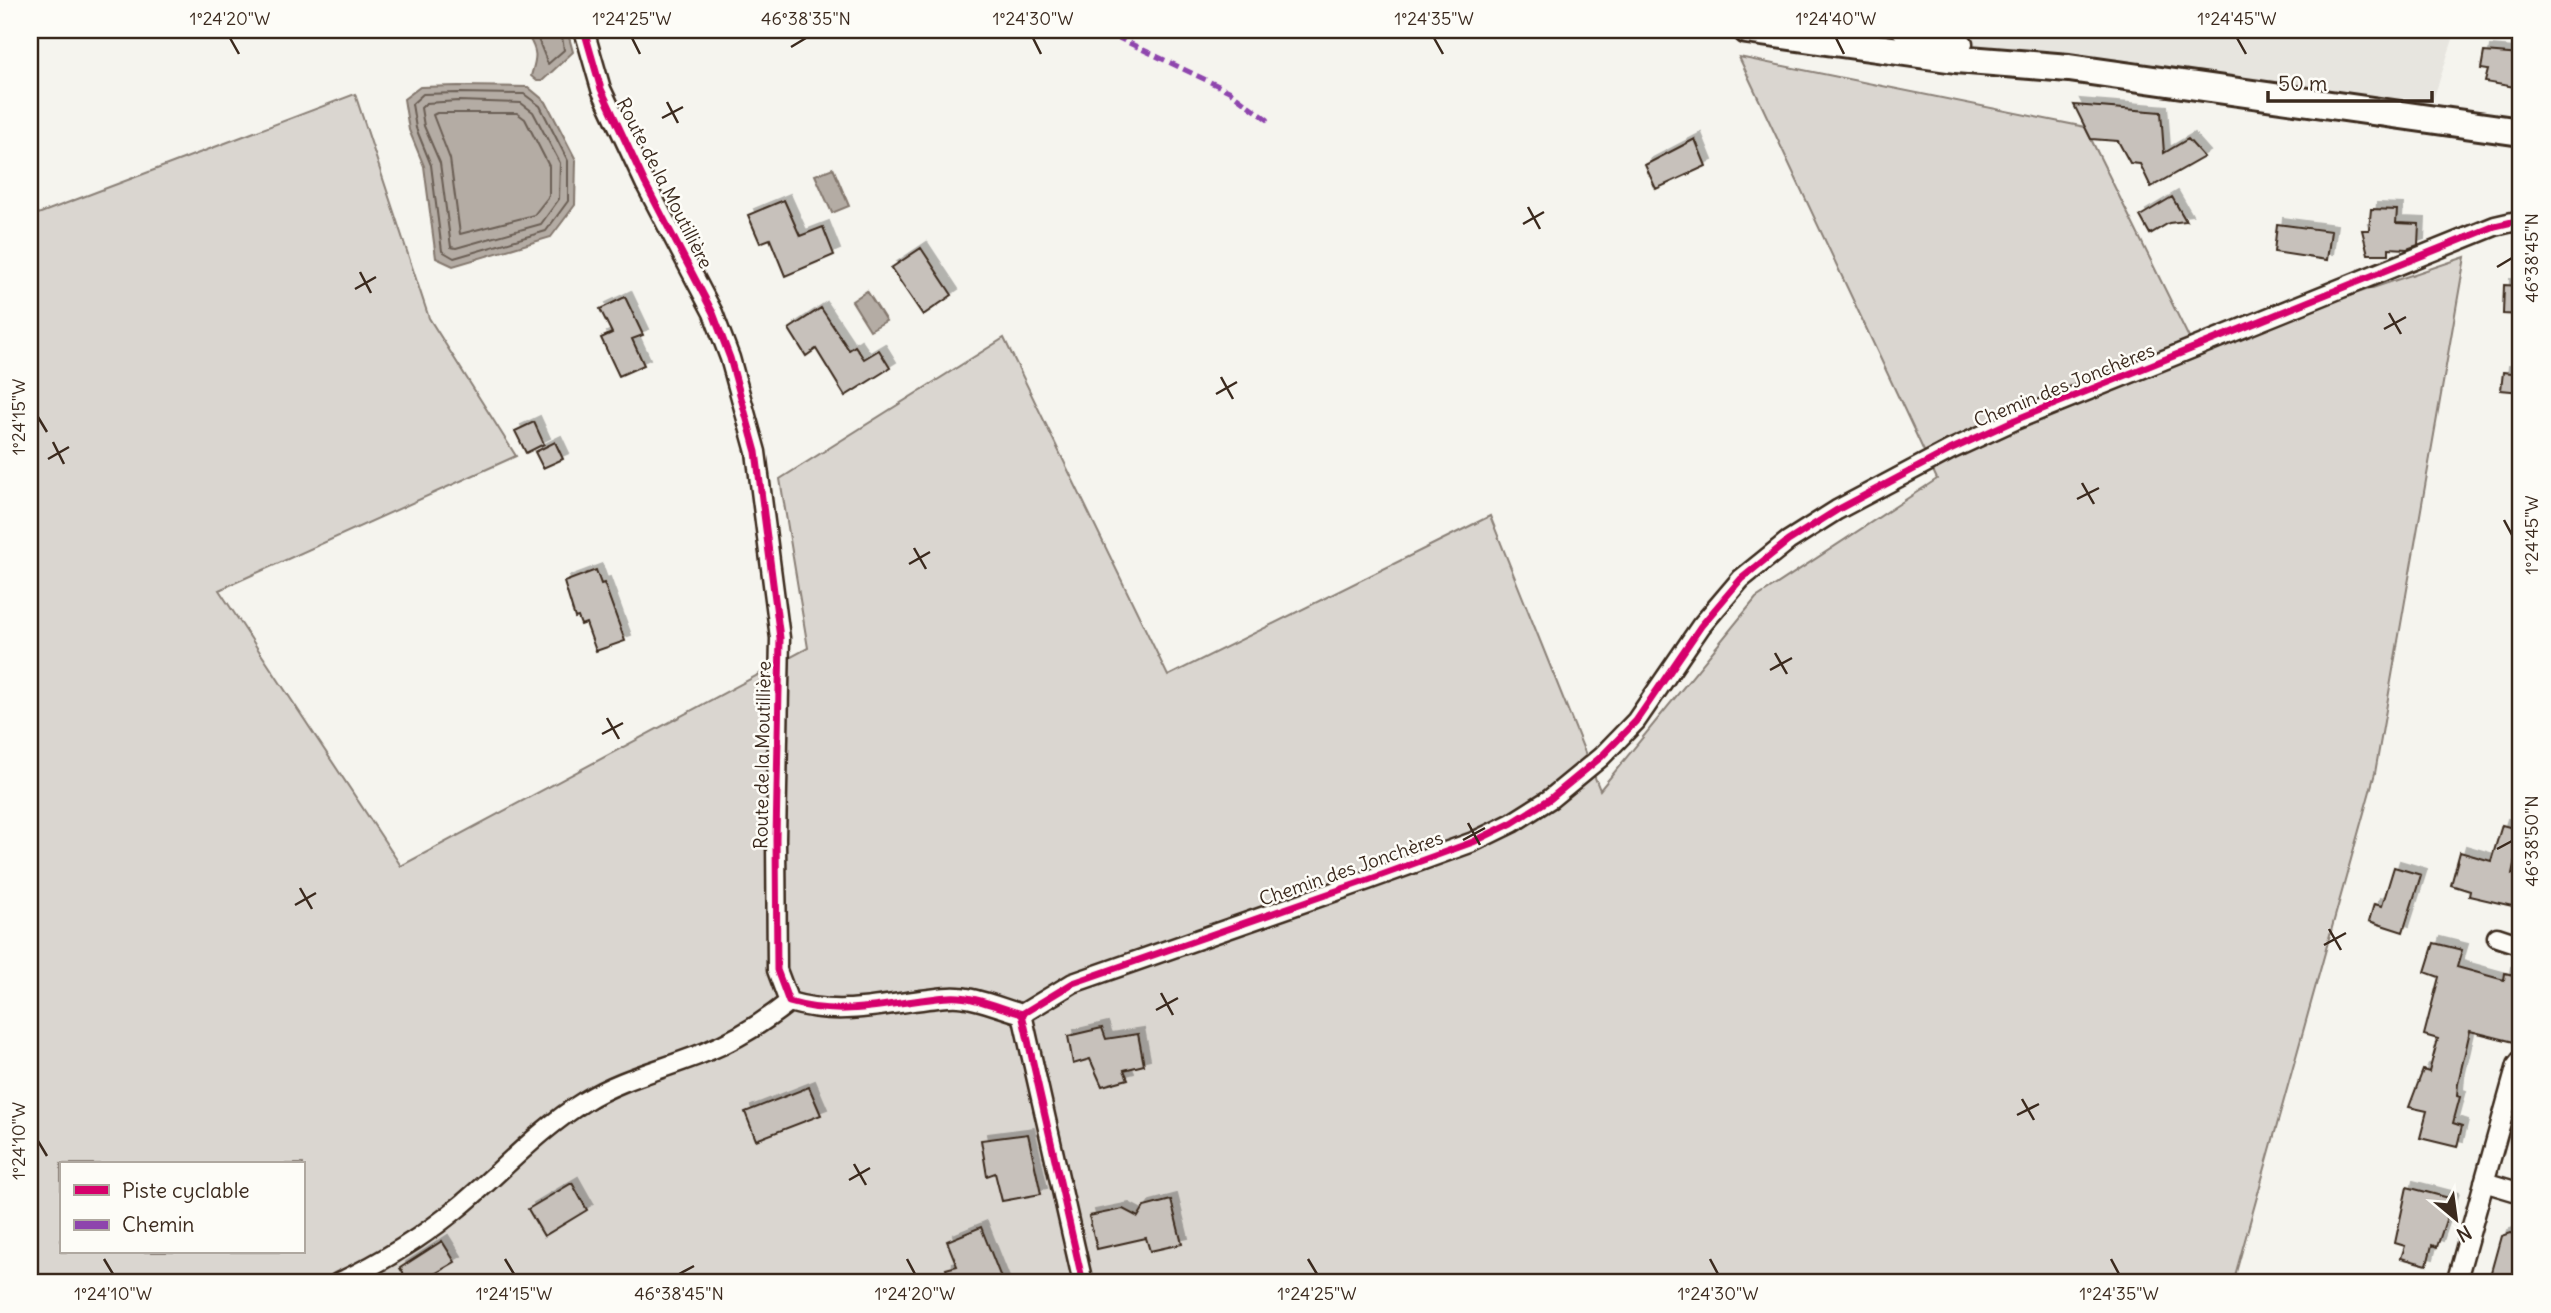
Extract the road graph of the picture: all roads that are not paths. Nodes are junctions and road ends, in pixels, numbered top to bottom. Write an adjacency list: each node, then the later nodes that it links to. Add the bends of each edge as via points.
1 (584, 30): 11 (street, Route de la Moutillière, via 601,89 713,313 756,452 780,638 777,970)
2 (1747, 30): 6 (main road, via 1956,59)
3 (1879, 30): 5 (main road)
4 (1900, 30): 5 (street)
5 (1963, 43): 6 (main road)
6 (2069, 68): 7 (main road)
7 (2521, 132)
8 (2521, 220): 12 (street, Chemin des Jonchères, via 2495,226 2015,420 1837,510 1741,579 1701,626 1636,721 1591,765 1521,817 1473,842 1073,983)
9 (2497, 937): 10 (street)
10 (2521, 945)
11 (789, 1002): 12 (street, via 818,1010 876,1009 952,996); 16 (street, via 762,1024 707,1051 640,1073 586,1101 544,1131 458,1208)
12 (1022, 1014): 17 (street)
13 (2521, 1060): 14 (street)
14 (2484, 1182): 15 (street); 18 (street)
15 (2521, 1193)
16 (338, 1283)
17 (1083, 1283)
18 (2456, 1283)

